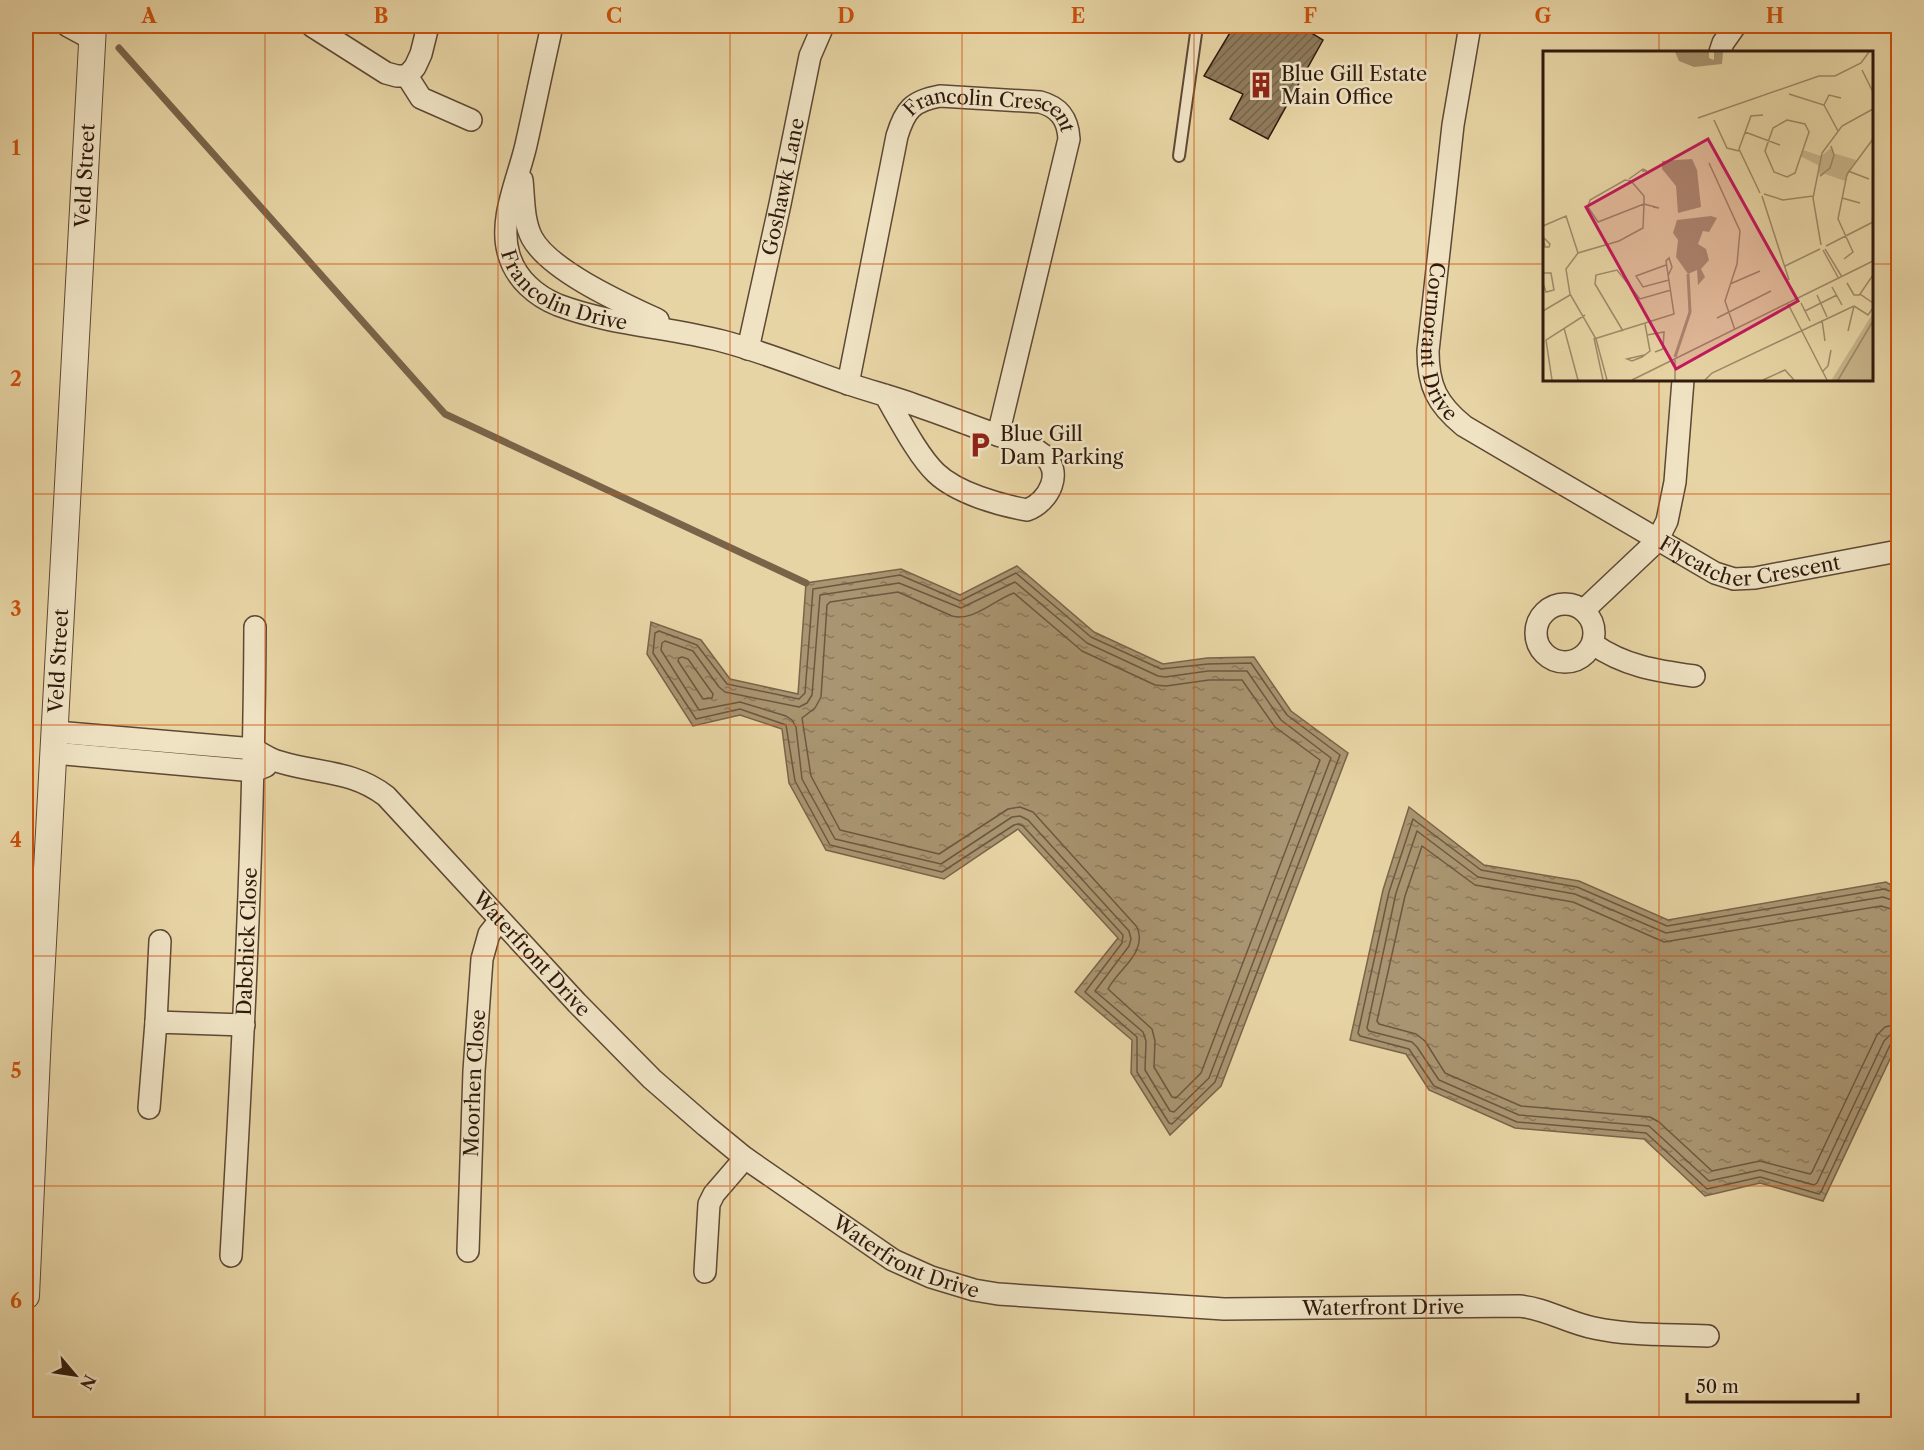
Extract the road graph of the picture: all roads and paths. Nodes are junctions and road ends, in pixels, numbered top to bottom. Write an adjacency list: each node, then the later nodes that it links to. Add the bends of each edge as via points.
1 (68, 26): 9 (street)
2 (312, 26): 11 (street, via 386,73)
3 (428, 26): 11 (street, via 418,61)
4 (552, 26): 14 (street, Francolin Drive)
5 (823, 26): 16 (street, Goshawk Lane, via 810,56)
6 (1197, 26): 13 (lane)
7 (1470, 26): 21 (street, Cormorant Drive, via 1453,125 1428,351 1434,390 1447,413 1464,426)
8 (1735, 26): 10 (street)
9 (93, 32): 27 (street, Veld Street)
10 (1720, 51)
11 (407, 76): 12 (street, via 421,98)
12 (471, 120)
13 (1179, 156)
14 (522, 164): 15 (street, Francolin Drive, via 528,228 540,250 601,292); 15 (street, Francolin Drive, via 505,235 509,256 529,287 557,304 579,311)
15 (679, 330): 16 (street, Francolin Drive)
16 (748, 349): 18 (street, Francolin Drive)
17 (1683, 381): 21 (street, Flycatcher Crescent, via 1675,482 1667,521)
18 (848, 384): 19 (street, Francolin Drive); 20 (street, Francolin Crescent, via 897,136 909,109 940,96 1051,105 1065,119 1069,139)
19 (885, 395): 20 (street, Francolin Drive); 20 (street, Francolin Drive, via 925,459 947,482 1006,505 1027,510 1034,507 1049,493 1053,472 1050,464 1036,450)
20 (998, 435)
21 (1657, 541): 22 (street, Flycatcher Crescent, via 1715,573 1734,579 1782,574); 23 (street)
22 (1899, 551)
23 (1584, 610): 25 (street, via 1592,620); 25 (street, via 1572,604 1559,604 1547,610 1536,633 1539,646 1547,656 1573,661 1585,655)
24 (255, 627): 28 (street, Dabchick Close)
25 (1593, 644): 26 (street, via 1638,667)
26 (1694, 676)
27 (55, 742): 28 (street, Waterfront Drive); 30 (street); 40 (street, Veld Street)
28 (254, 749): 29 (street, Waterfront Drive); 30 (street, Dabchick Close)
29 (278, 762): 30 (street); 31 (street, Waterfront Drive, via 345,775 375,787)
30 (254, 771): 34 (street, Dabchick Close)
31 (500, 920): 36 (street, Waterfront Drive, via 652,1079); 37 (street, Moorhen Close, via 489,934 482,959)
32 (160, 941): 33 (street)
33 (156, 1022): 34 (street); 35 (street)
34 (244, 1025): 38 (street, Dabchick Close)
35 (149, 1108)
36 (745, 1158): 39 (street, via 710,1204); 41 (street, Waterfront Drive, via 893,1260 974,1290 1224,1308 1519,1306 1622,1333)
37 (468, 1251)
38 (231, 1256)
39 (705, 1272)
40 (26, 1296)
41 (1708, 1336)

